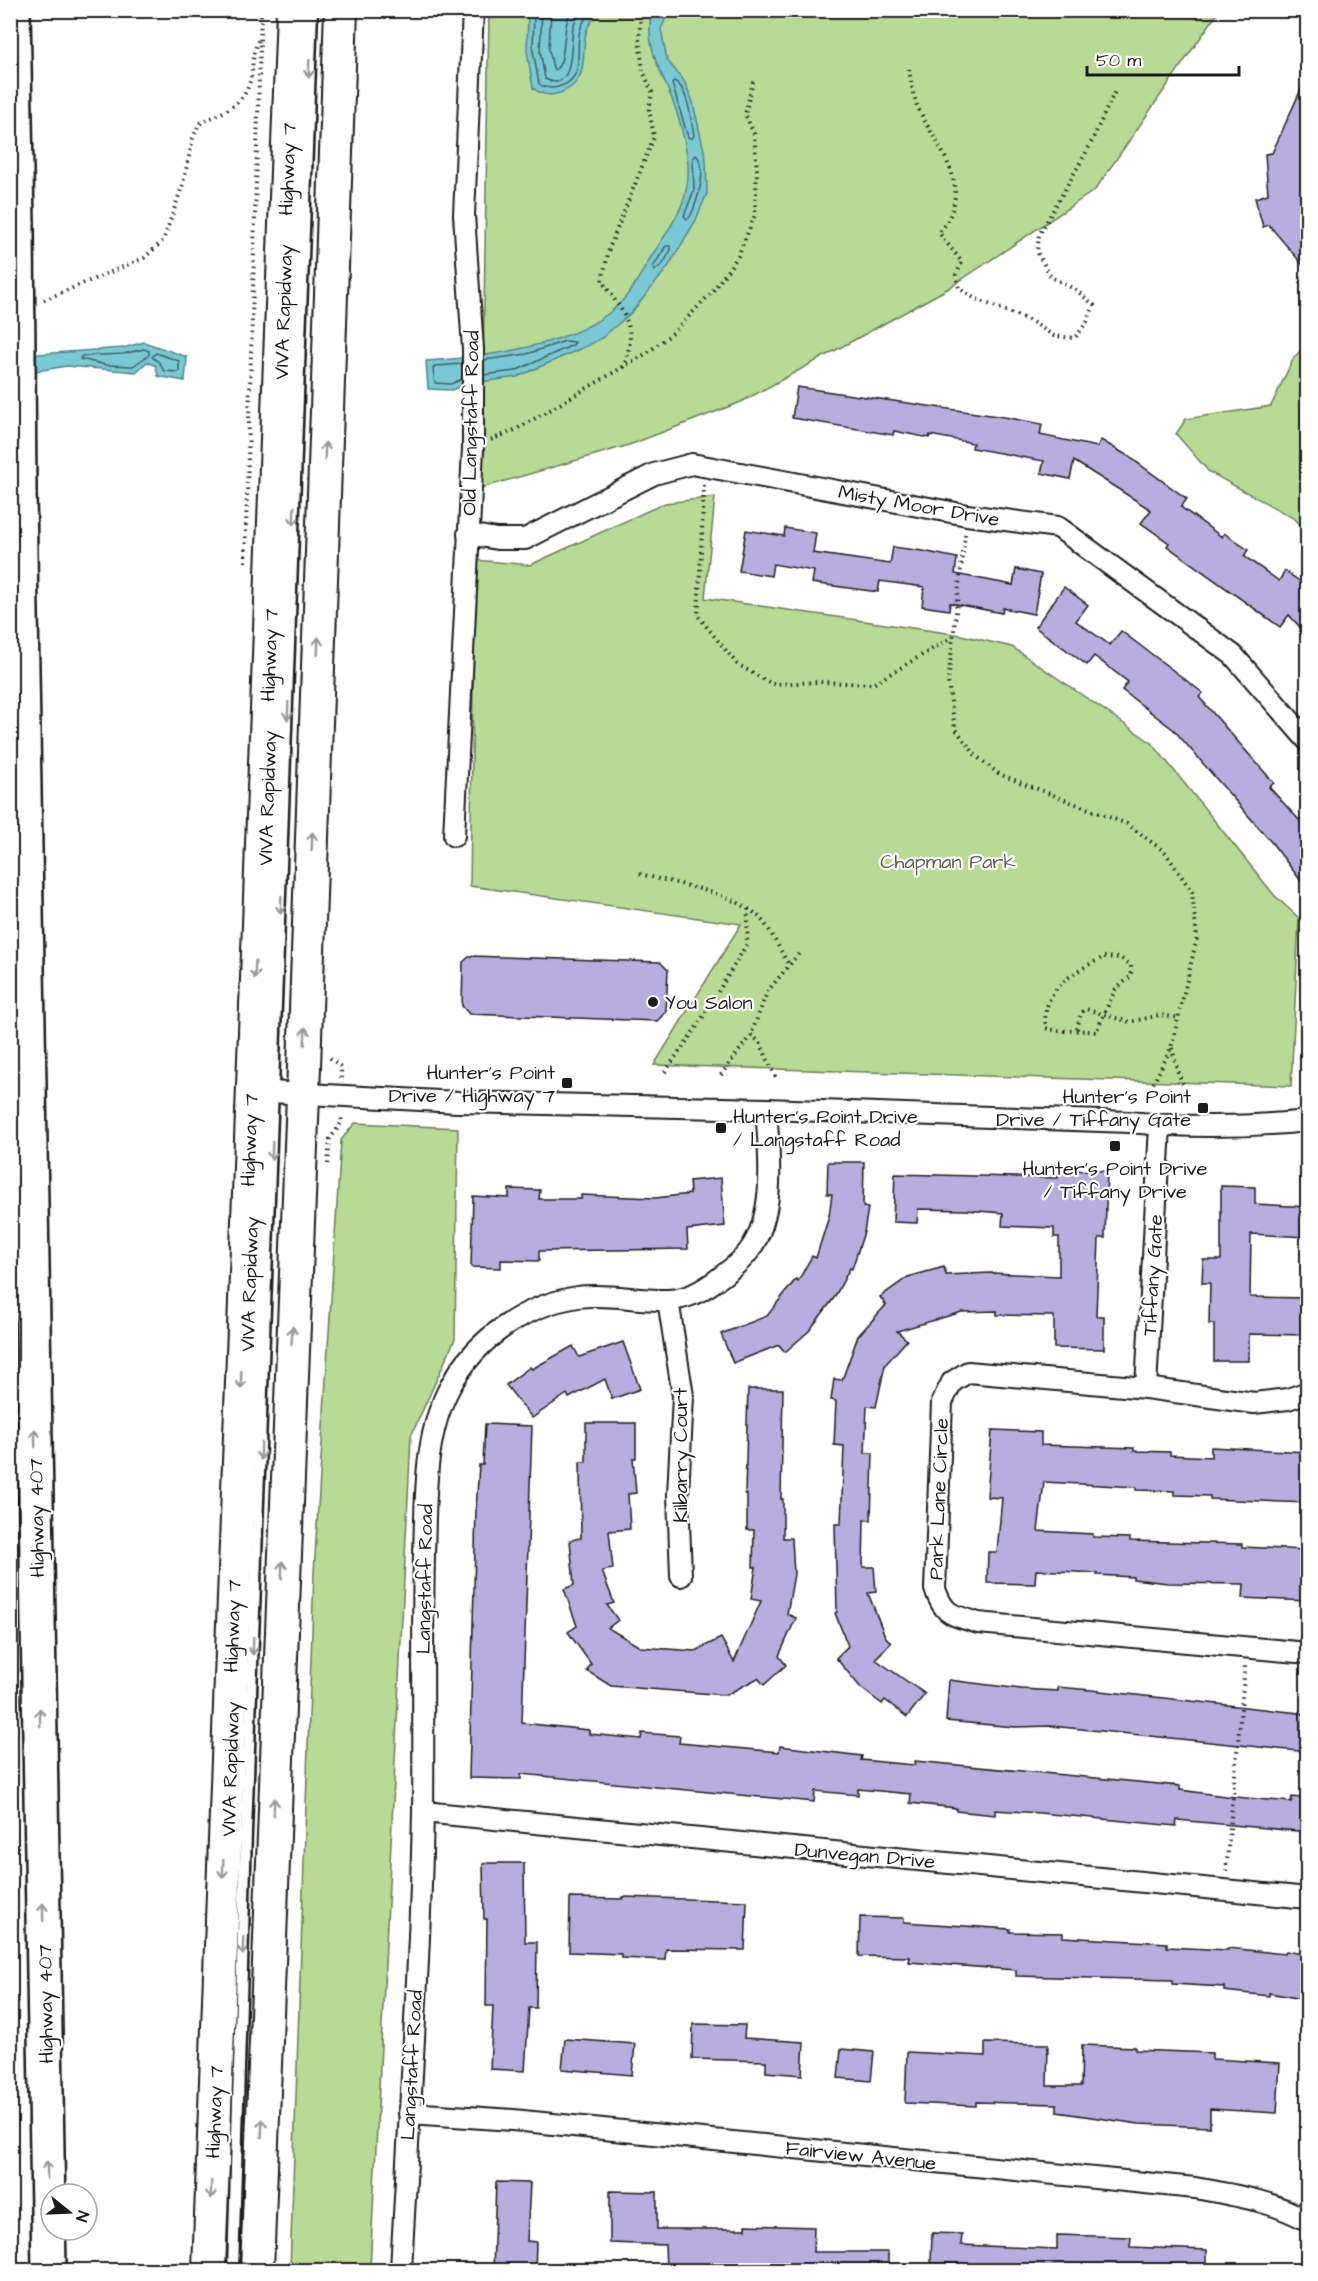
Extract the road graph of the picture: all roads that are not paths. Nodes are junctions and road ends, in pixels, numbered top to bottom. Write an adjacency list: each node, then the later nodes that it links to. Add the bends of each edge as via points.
1 (13, 10): 22 (highway, Highway 407, one-way to 1, bridge)
2 (292, 10): 9 (main road, Highway 7, one-way to 9)
3 (312, 10): 9 (lane, VIVA Rapidway, one-way to 9)
4 (341, 10): 9 (main road, Highway 7, one-way to 4)
5 (473, 10): 6 (street, Old Langstaff Road, via 464,214 473,349)
6 (468, 534): 7 (street, Misty Moor Drive, via 525,539 654,474 693,464 967,515 1058,526 1233,655); 8 (street, Old Langstaff Road)
7 (1308, 741)
8 (454, 836)
9 (276, 1093): 10 (street, via 458,1102); 23 (main road, Highway 7, one-way to 23); 24 (lane, VIVA Rapidway, one-way to 24, via 246,1832); 25 (main road, Highway 7, one-way to 9)
10 (766, 1109): 12 (street); 13 (street, Langstaff Road, via 767,1199 761,1226 749,1251 704,1290 688,1298)
11 (1308, 1121): 12 (street)
12 (1160, 1126): 14 (street, Tiffany Gate)
13 (668, 1300): 16 (street, Kilbarry Court, via 683,1396 678,1494); 18 (street, Langstaff Road, via 582,1296 547,1304 513,1321 486,1341 452,1383 439,1411 432,1441 426,1497)
14 (1146, 1388): 15 (street, Park Lane Circle, via 1254,1403); 17 (street, Park Lane Circle, via 978,1372 968,1372 952,1382 942,1402 935,1589 942,1608 978,1623)
15 (1308, 1392)
16 (681, 1575)
17 (1308, 1653)
18 (423, 1812): 19 (street, Dunvegan Drive); 20 (street, Langstaff Road)
19 (1308, 1898)
20 (409, 2113): 21 (street, Fairview Avenue, via 1195,2188 1267,2204); 26 (street, Langstaff Road)
21 (1308, 2221)
22 (49, 2271)
23 (208, 2271)
24 (233, 2271)
25 (257, 2271)
26 (401, 2271)

